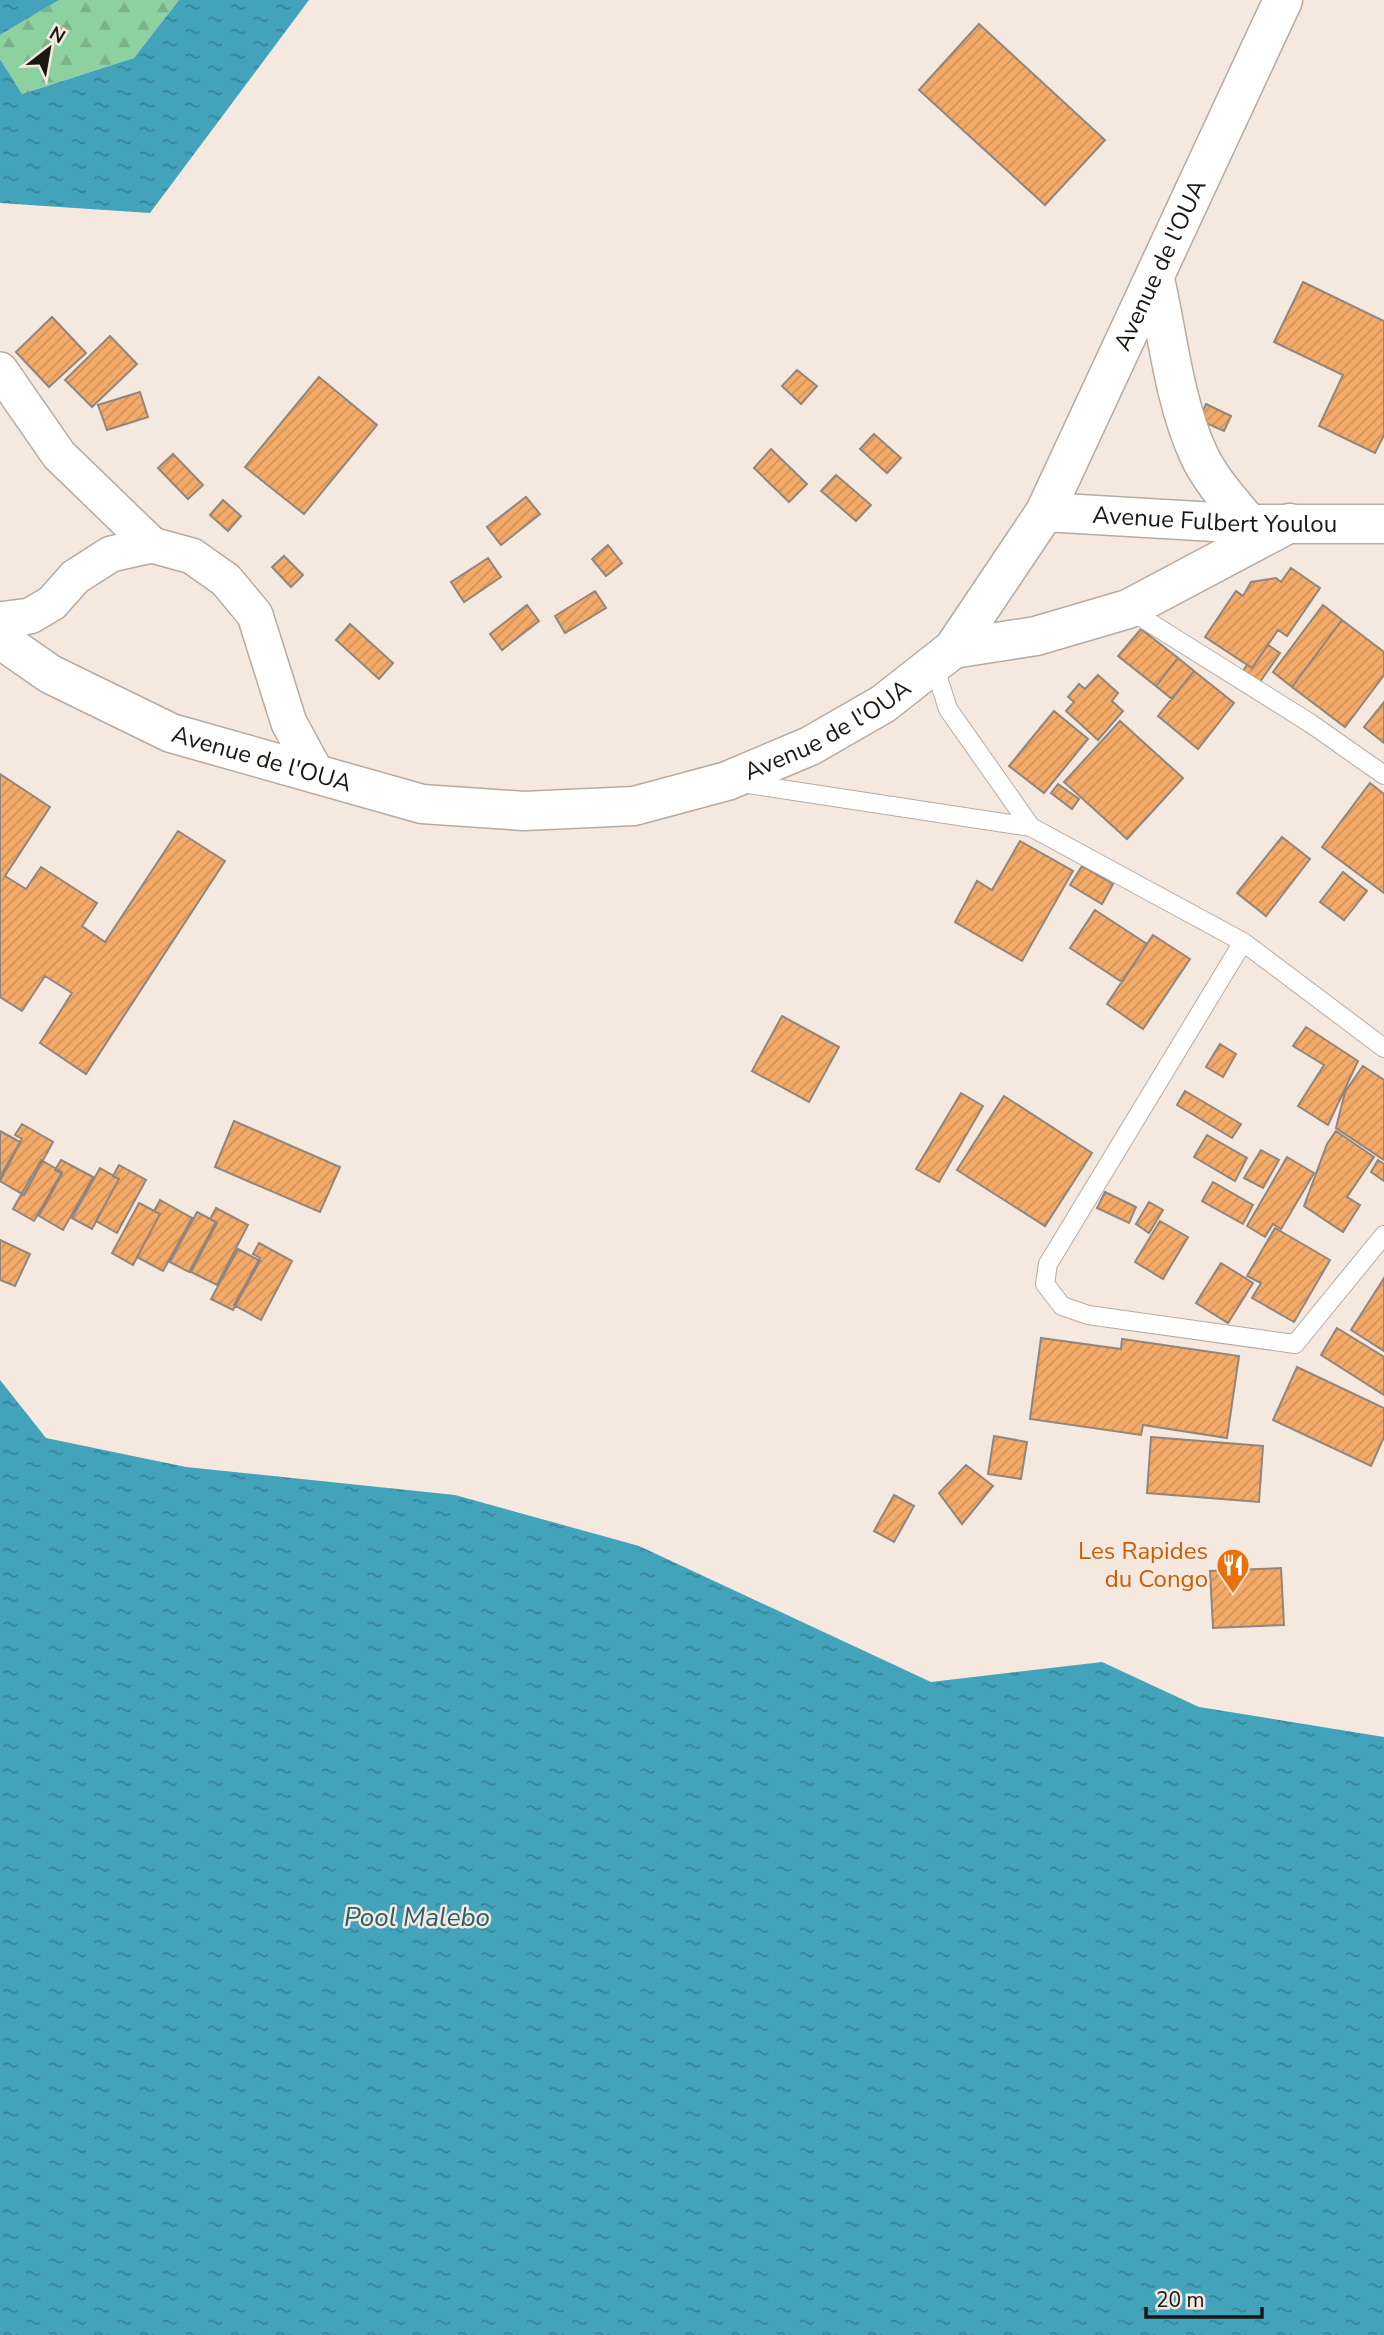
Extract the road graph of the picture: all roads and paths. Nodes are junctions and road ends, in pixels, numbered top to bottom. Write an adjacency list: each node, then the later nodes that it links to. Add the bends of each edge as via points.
1 (1283, 0): 2 (main road, Avenue de l'OUA)
2 (1155, 279): 4 (main road, Avenue de l'OUA); 6 (main road, via 1183,413 1195,444 1219,487)
3 (0, 370): 8 (street, via 58,455)
4 (1045, 512): 6 (main road, Avenue Fulbert Youlou); 12 (main road, Avenue de l'OUA)
5 (1290, 523): 6 (main road, Avenue Fulbert Youlou); 7 (main road, Avenue Fulbert Youlou); 9 (main road)
6 (1250, 524)
7 (1384, 524)
8 (152, 545): 10 (street, via 111,554 75,577 52,603 30,616); 14 (street, via 192,556 226,580 255,615 289,723)
9 (1128, 609): 12 (main road); 13 (lane)
10 (0, 620)
11 (0, 639): 14 (main road, Avenue de l'OUA, via 50,674 171,733)
12 (943, 657): 15 (main road, Avenue de l'OUA, via 883,704 810,746); 16 (lane, via 948,709)
13 (1384, 775)
14 (318, 776): 15 (main road, Avenue de l'OUA, via 422,804 524,811 634,806)
15 (727, 781): 16 (lane)
16 (1031, 827): 17 (lane)
17 (1243, 942): 18 (lane); 19 (lane, via 1048,1264 1045,1284 1062,1306 1088,1315 1295,1344)
18 (1384, 1048)
19 (1384, 1235)

